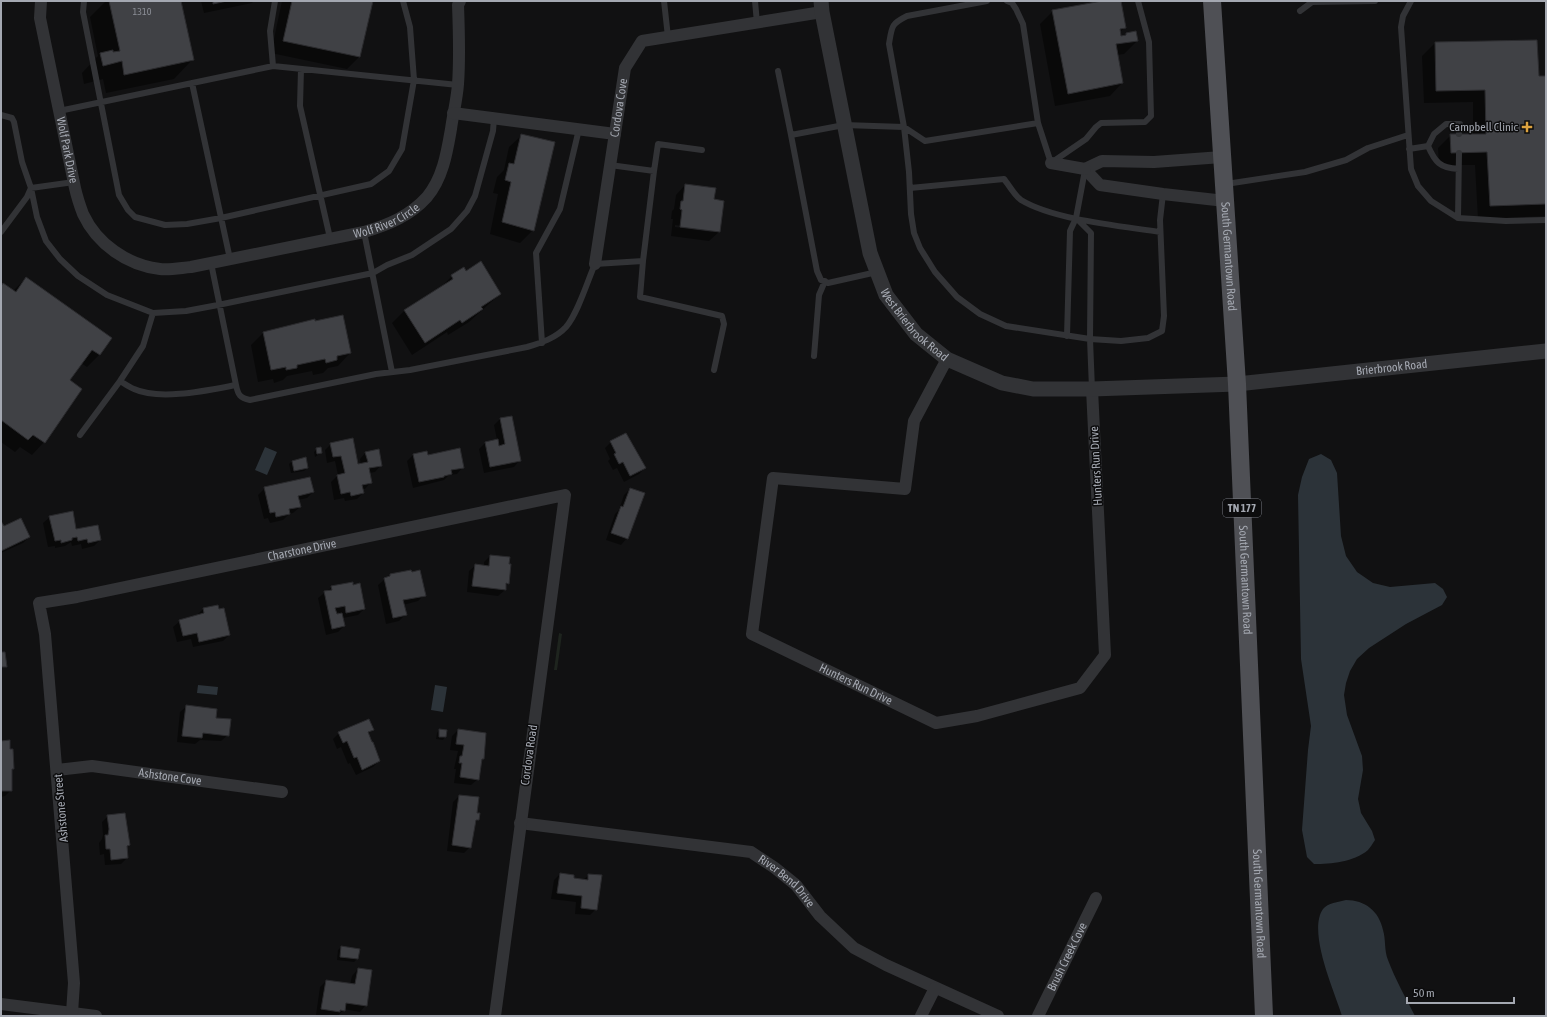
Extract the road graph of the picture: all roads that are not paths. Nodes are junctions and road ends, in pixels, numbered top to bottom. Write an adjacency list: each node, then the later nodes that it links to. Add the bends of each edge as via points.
1 (41, 1): 25 (street, Wolf Park Drive, via 40,18)
2 (84, 1): 24 (lane, via 83,12)
3 (275, 1): 18 (lane, via 270,31)
4 (403, 1): 21 (lane, via 410,27)
5 (664, 1): 17 (lane)
6 (755, 1): 16 (lane)
7 (987, 1): 31 (lane, via 907,16 896,22 891,30 889,44)
8 (1007, 1): 29 (lane, via 1012,3 1023,24)
9 (1138, 1): 42 (lane, via 1149,42 1151,116 1145,122 1101,123 1086,139)
10 (1212, 1): 41 (main road, South Germantown Road / TN 177)
11 (1375, 1): 15 (lane, via 1312,2)
12 (1411, 1): 36 (lane, via 1403,16 1401,27)
13 (458, 2): 23 (street, Wolf River Circle)
14 (821, 7): 16 (street, Cordova Cove); 30 (street, West Brierbrook Road)
15 (1300, 11)
16 (757, 23): 17 (street, Cordova Cove)
17 (668, 37): 33 (street, Cordova Cove, via 642,41 625,68)
18 (272, 66): 19 (lane); 22 (lane)
19 (301, 69): 21 (lane); 52 (lane, via 300,106)
20 (778, 71): 35 (lane)
21 (414, 80): 23 (lane); 52 (lane, via 402,149 389,171 371,184)
22 (192, 83): 24 (lane); 53 (lane)
23 (458, 85): 26 (street, Wolf River Circle)
24 (100, 102): 25 (lane); 53 (lane, via 119,195 135,217 165,225)
25 (59, 111): 47 (street, Wolf Park Drive)
26 (453, 113): 28 (street); 58 (street, Wolf River Circle, via 442,170 428,196 404,216 388,225)
27 (1, 115): 48 (lane, via 12,118 14,122 22,162)
28 (494, 118): 32 (street); 67 (lane, via 493,131 474,196 467,211 451,229 412,255 387,264)
29 (1038, 123): 31 (lane, via 925,141); 42 (lane)
30 (844, 125): 31 (lane); 35 (lane); 66 (street, West Brierbrook Road, via 870,253)
31 (904, 127): 49 (lane)
32 (580, 129): 33 (street); 73 (lane, via 560,209 536,253)
33 (615, 134): 43 (street, Cordova Cove)
34 (1459, 134): 37 (lane, via 1460,124 1446,124 1434,134)
35 (791, 135): 68 (lane, via 818,271 821,280)
36 (1408, 135): 38 (lane); 50 (lane, via 1368,148 1346,160)
37 (1428, 146): 38 (lane); 45 (lane, via 1439,164)
38 (1409, 148): 55 (lane, via 1411,169 1418,186 1430,201)
39 (702, 150): 46 (lane, via 658,144)
40 (1459, 153): 45 (lane)
41 (1222, 157): 44 (street, via 1154,162 1102,161); 50 (main road, South Germantown Road / TN 177)
42 (1052, 163): 44 (street)
43 (610, 165): 46 (lane); 64 (street, Cordova Cove)
44 (1085, 168): 51 (street, via 1100,185); 54 (lane)
45 (1458, 169): 55 (lane)
46 (654, 171): 62 (lane)
47 (74, 182): 48 (lane); 65 (street, Wolf Park Drive, via 84,215 100,239 123,258)
48 (31, 188): 57 (lane); 70 (lane, via 37,217 46,241 60,259 78,276 108,295)
49 (910, 188): 54 (lane, via 1004,179 1020,199 1042,210); 71 (lane, via 914,233 920,248 935,272 957,297 980,314 1006,326)
50 (1225, 192): 51 (street); 80 (main road, South Germantown Road / TN 177)
51 (1163, 194): 59 (lane)
52 (320, 195): 53 (lane); 60 (lane)
53 (221, 218): 61 (lane)
54 (1076, 218): 59 (lane); 71 (lane, via 1070,231); 72 (lane, via 1091,233)
55 (1458, 218): 56 (lane)
56 (1546, 220)
57 (1, 232)
58 (364, 232): 60 (street, Wolf River Circle); 67 (lane)
59 (1160, 232): 72 (lane, via 1164,316 1162,331 1148,338)
60 (330, 238): 61 (street, Wolf River Circle)
61 (230, 259): 63 (street, Wolf River Circle)
62 (643, 261): 64 (lane); 77 (lane, via 640,297 722,316 724,324)
63 (211, 263): 65 (street, Wolf River Circle, via 173,269); 69 (lane)
64 (595, 264): 73 (lane, via 566,327)
65 (147, 266)
66 (877, 272): 68 (lane, via 828,283); 76 (street, West Brierbrook Road, via 886,295 916,334)
67 (373, 273): 69 (lane); 78 (lane)
68 (825, 281): 75 (lane, via 819,295)
69 (218, 305): 70 (lane, via 186,311); 81 (lane)
70 (153, 313): 79 (lane, via 143,346)
71 (1067, 336): 72 (lane)
72 (1090, 339): 82 (lane)
73 (542, 343): 78 (lane)
74 (1546, 351): 80 (street, Brierbrook Road)
75 (814, 356)
76 (947, 359): 82 (street, West Brierbrook Road, via 1002,383 1033,389); 82 (street, Hunters Run Drive, via 914,421 905,490 772,478 752,634 936,723 977,716 1080,688 1105,655)
77 (714, 370)
78 (392, 372): 81 (lane, via 250,400 238,394)
79 (120, 381): 81 (lane, via 135,390 156,394 205,391); 83 (lane)
80 (1237, 384): 82 (street, West Brierbrook Road); 98 (main road, South Germantown Road / TN 177)
81 (236, 385)
82 (1092, 389)
83 (80, 435)
84 (565, 495): 85 (street, Charstone Drive); 88 (street, Cordova Road)
85 (39, 603): 86 (street, Ashstone Street, via 45,634)
86 (57, 770): 87 (street, Ashstone Cove, via 92,766); 92 (street, Ashstone Street, via 74,983)
87 (282, 792)
88 (520, 823): 90 (street, River Bend Drive, via 751,852 796,885 820,916 854,948); 94 (street, Cordova Road)
89 (1096, 898): 97 (street, Brush Creek Cove)
90 (935, 988): 95 (street); 96 (street, River Bend Drive)
91 (1, 1004): 92 (street)
92 (72, 1013): 93 (street)
93 (96, 1016)
94 (495, 1016)
95 (921, 1016)
96 (998, 1016)
97 (1038, 1016)
98 (1264, 1016)

